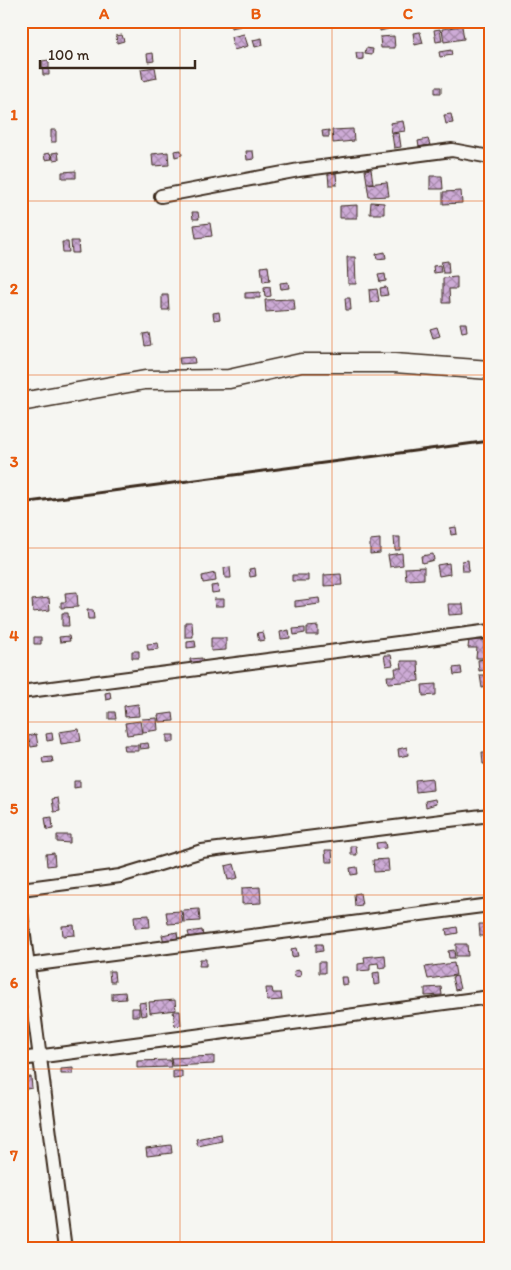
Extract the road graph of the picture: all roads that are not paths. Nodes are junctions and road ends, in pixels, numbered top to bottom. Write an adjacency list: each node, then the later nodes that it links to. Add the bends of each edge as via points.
1 (490, 157): 2 (street, via 452,150 299,170)
2 (161, 196)
3 (490, 370): 4 (street, via 394,362 301,363 229,379 145,380)
4 (21, 402)
5 (490, 631): 6 (street)
6 (21, 692)
7 (490, 815): 8 (street, via 202,852 120,876)
8 (21, 889)
9 (490, 905): 11 (street)
10 (21, 913): 11 (street)
11 (25, 966): 13 (street)
12 (490, 997): 13 (street)
13 (40, 1056): 14 (street); 15 (street)
14 (21, 1059)
15 (65, 1249)

